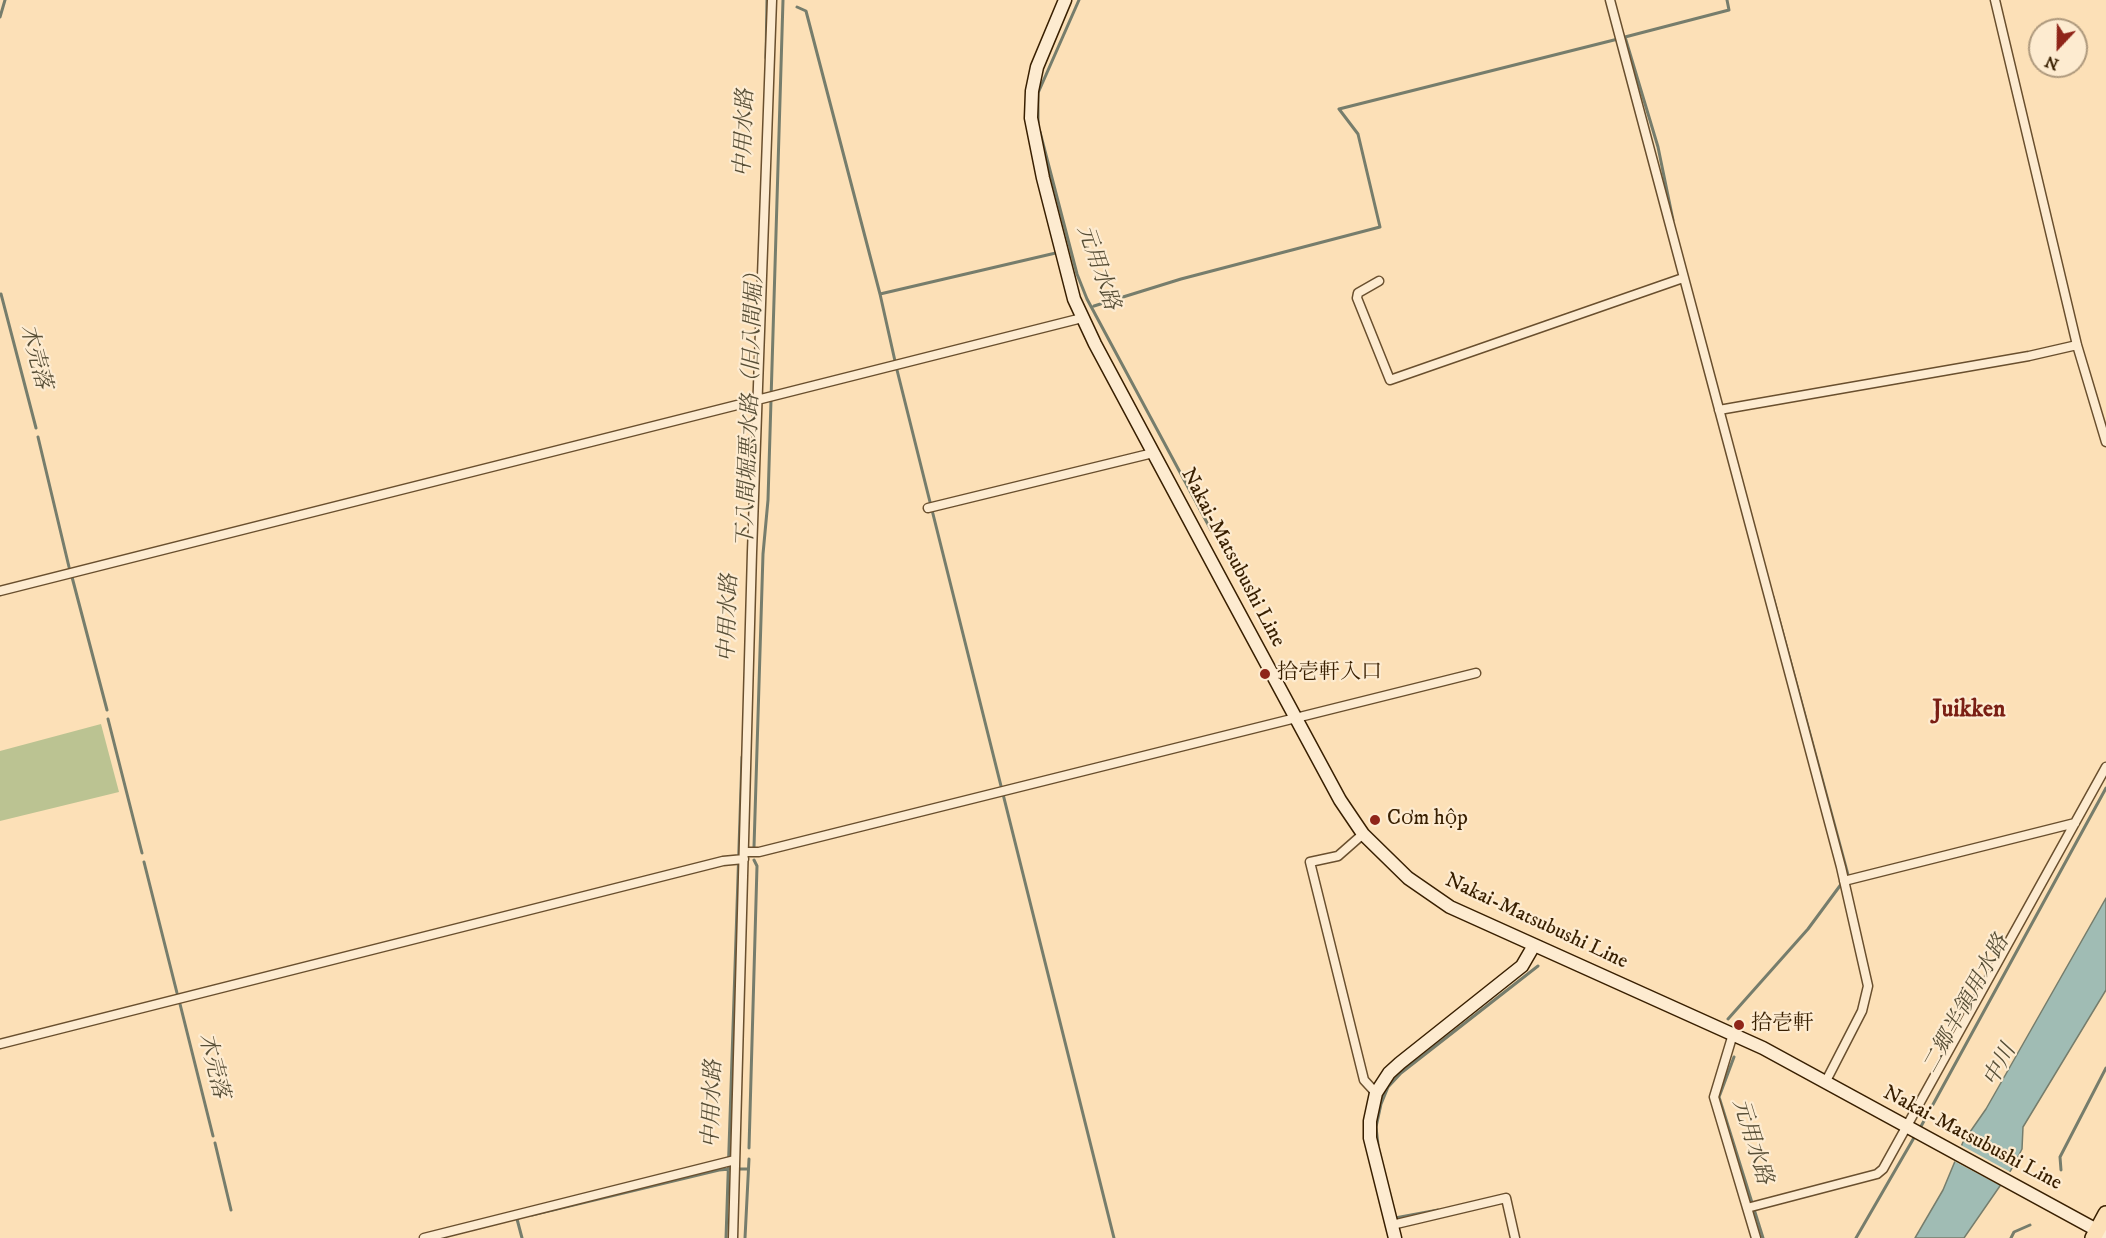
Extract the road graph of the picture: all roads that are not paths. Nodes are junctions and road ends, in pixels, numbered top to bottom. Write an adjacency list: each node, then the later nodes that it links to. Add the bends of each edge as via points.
1 (772, 0): 9 (street)
2 (1065, 0): 7 (main road, Nakai-Matsubushi Line, via 1037,67 1031,118 1063,263)
3 (1610, 0): 5 (street)
4 (1995, 0): 8 (street)
5 (1683, 278): 6 (street, via 1390,380 1357,298 1358,293); 10 (street)
6 (1379, 281)
7 (1082, 318): 9 (street); 12 (main road, Nakai-Matsubushi Line)
8 (2077, 345): 10 (street); 11 (street)
9 (758, 400): 14 (street); 20 (street)
10 (1719, 410): 21 (street, via 1811,736)
11 (2106, 442)
12 (1153, 453): 13 (street); 16 (main road, Nakai-Matsubushi Line)
13 (928, 508)
14 (0, 591)
15 (1476, 673): 16 (street)
16 (1296, 717): 19 (main road, Nakai-Matsubushi Line, via 1340,800); 20 (street)
17 (2106, 767): 18 (street)
18 (2075, 823): 21 (street); 27 (street)
19 (1363, 834): 22 (main road, Nakai-Matsubushi Line, via 1428,893); 26 (street, via 1342,854 1310,862 1364,1080)
20 (744, 855): 24 (street); 28 (street)
21 (1844, 881): 25 (street, via 1868,986 1862,1011)
22 (1533, 947): 23 (main road, Nakai-Matsubushi Line); 26 (main road, via 1522,966 1389,1072)
23 (1733, 1034): 25 (main road, Nakai-Matsubushi Line); 29 (street, via 1714,1097)
24 (0, 1044)
25 (1826, 1081): 27 (main road, Nakai-Matsubushi Line)
26 (1376, 1093): 31 (main road, via 1370,1138)
27 (1906, 1126): 29 (street, via 1877,1174); 32 (main road, Nakai-Matsubushi Line)
28 (735, 1160): 33 (street); 34 (street)
29 (1747, 1208): 37 (street)
30 (2106, 1214): 32 (highway)
31 (1392, 1225): 35 (main road); 36 (street, via 1506,1198)
32 (2099, 1234)
33 (424, 1238)
34 (733, 1238)
35 (1395, 1238)
36 (1515, 1238)
37 (1756, 1238)

